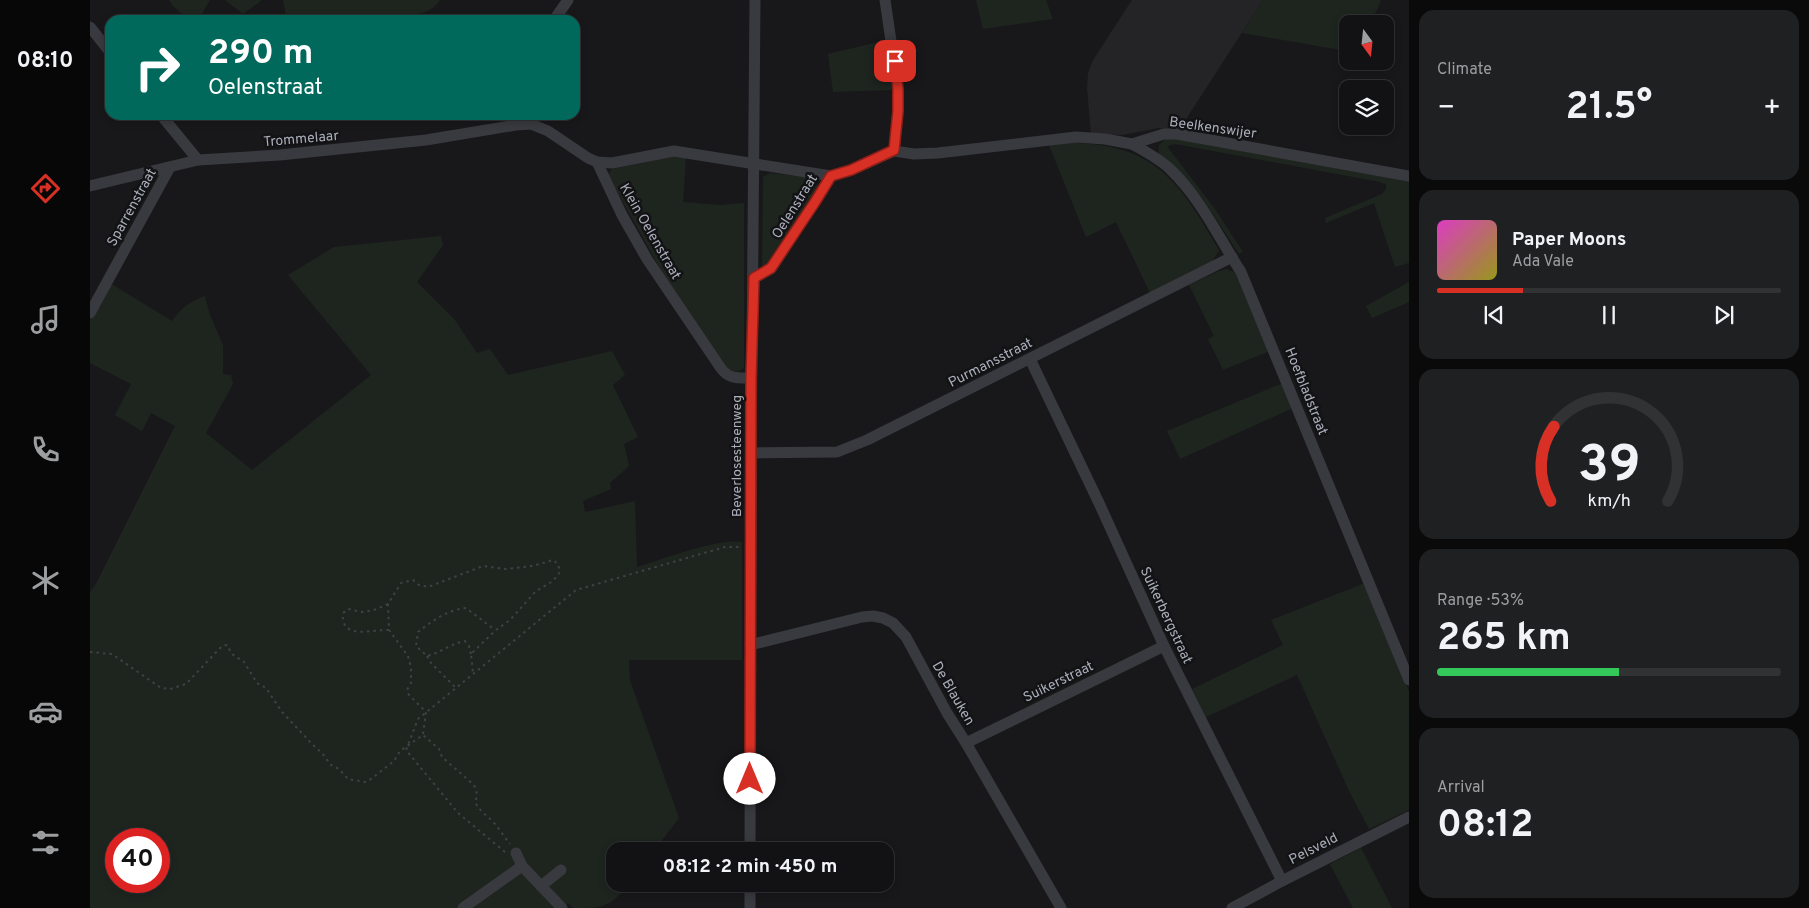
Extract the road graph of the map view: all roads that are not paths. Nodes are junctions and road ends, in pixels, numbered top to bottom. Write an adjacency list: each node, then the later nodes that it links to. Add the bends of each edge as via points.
1 (568, 0): 4 (street)
2 (755, 0): 13 (street, Beverlosesteenweg)
3 (885, 0): 10 (street, via 898,89)
4 (558, 15)
5 (90, 27): 6 (street)
6 (105, 46)
7 (165, 120): 11 (street)
8 (515, 120): 11 (street, Trommelaar, via 426,140); 12 (street, via 548,131)
9 (1132, 144): 10 (street, Beelkenswijer, via 1076,137 938,153 914,154); 16 (street, Beelkenswijer, via 1164,134 1177,134); 18 (street, Hoefbladstraat, via 1171,170 1197,202)
10 (894, 150): 15 (street, Oelenstraat)
11 (198, 160): 14 (street, Trommelaar)
12 (598, 162): 13 (street, via 612,163 674,151); 22 (street, Klein Oelenstraat, via 647,259 720,367 728,376)
13 (754, 165): 15 (street); 19 (street, Beverlosesteenweg)
14 (170, 167): 17 (street, Trommelaar); 20 (street, Sparrenstraat)
15 (831, 176): 19 (street, Oelenstraat, via 771,268)
16 (1409, 176)
17 (90, 186)
18 (1232, 257): 21 (street, Purmansstraat); 26 (street, Hoefbladstraat, via 1260,315)
19 (754, 278): 22 (street, Beverlosesteenweg)
20 (90, 313)
21 (1030, 359): 23 (street, Purmansstraat, via 837,452); 25 (street, Suikerbergstraat)
22 (751, 378): 23 (street, Beverlosesteenweg)
23 (751, 452): 24 (street, Beverlosesteenweg)
24 (750, 645): 27 (street, De Blauken, via 862,617 884,618 906,637); 29 (street, Beverlosesteenweg)
25 (1164, 646): 27 (street, Suikerstraat); 33 (street, Suikerbergstraat)
26 (1409, 680)
27 (966, 742): 39 (street, De Blauken)
28 (1409, 817): 33 (street, Pelsveld)
29 (750, 842)
30 (516, 853): 31 (street)
31 (526, 869): 34 (street); 36 (street)
32 (561, 870): 34 (street)
33 (1282, 881): 40 (street, Pelsveld)
34 (541, 886): 37 (street)
35 (750, 892): 38 (street)
36 (463, 908)
37 (562, 908)
38 (750, 908)
39 (1061, 908)
40 (1232, 908)

